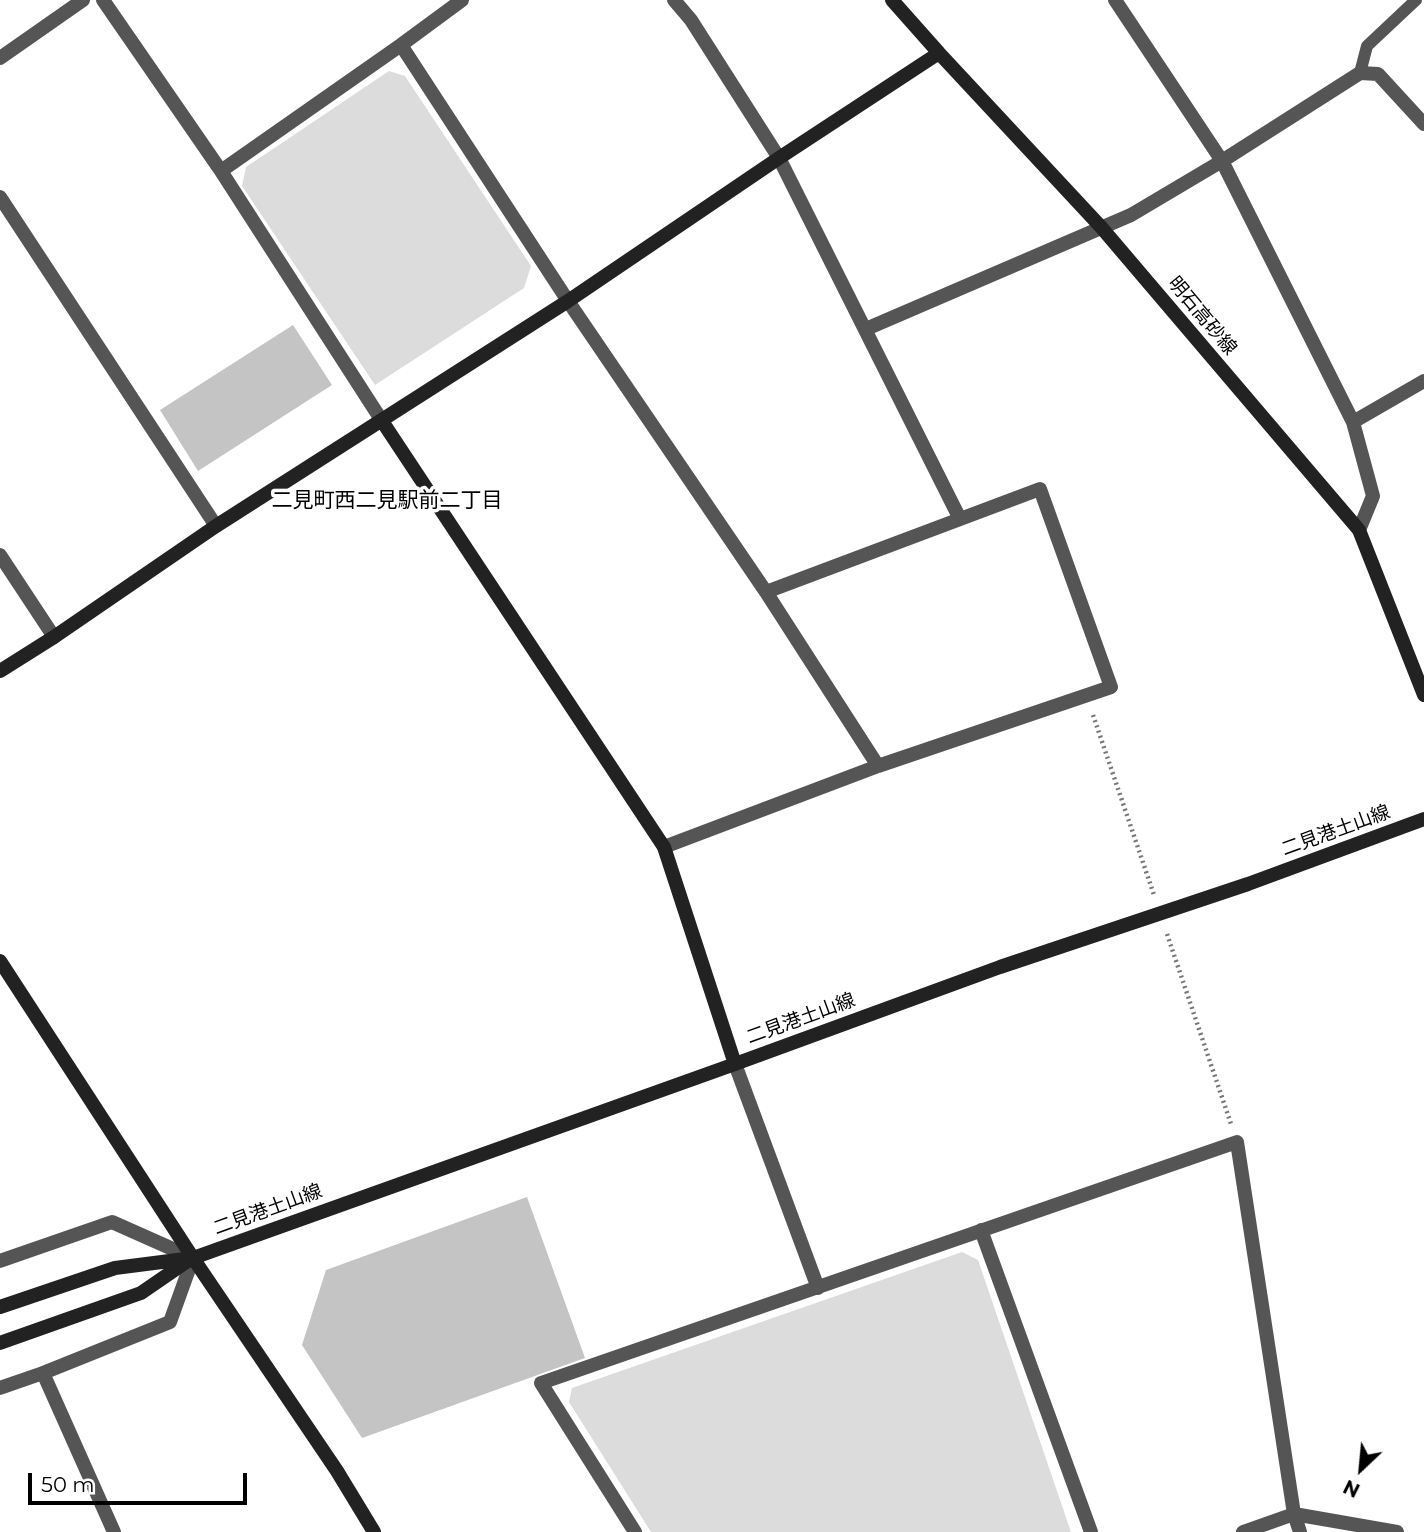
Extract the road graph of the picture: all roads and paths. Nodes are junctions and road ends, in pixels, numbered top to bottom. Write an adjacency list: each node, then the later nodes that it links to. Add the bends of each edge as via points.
1 (83, 0): 10 (street)
2 (103, 0): 15 (street)
3 (462, 0): 8 (street)
4 (674, 0): 13 (street)
5 (892, 0): 9 (main road, 明石高砂線)
6 (1115, 0): 14 (street)
7 (1416, 0): 11 (lane, via 1367,46)
8 (401, 45): 15 (street); 18 (street)
9 (939, 53): 13 (main road); 17 (main road, 明石高砂線)
10 (0, 58)
11 (1360, 73): 12 (street, via 1378,74); 14 (street)
12 (1424, 124)
13 (779, 158): 18 (main road); 19 (street)
14 (1222, 161): 17 (street, via 1131,215); 22 (street)
15 (221, 172): 21 (street)
16 (0, 197): 24 (street)
17 (1101, 227): 19 (street); 25 (main road, 明石高砂線)
18 (568, 301): 21 (main road); 27 (street)
19 (866, 329): 23 (street)
20 (1424, 381): 22 (street)
21 (382, 421): 24 (main road); 33 (main road)
22 (1353, 422): 25 (street, via 1373,496)
23 (960, 519): 27 (street); 31 (street, via 1040,489 1111,687)
24 (216, 526): 28 (main road)
25 (1359, 530): 30 (main road, 明石高砂線)
26 (0, 555): 28 (street)
27 (766, 592): 31 (street)
28 (54, 637): 29 (main road)
29 (0, 671)
30 (1424, 695)
31 (877, 766): 33 (street)
32 (1424, 819): 35 (main road, 二見港土山線)
33 (664, 847): 35 (main road)
34 (0, 961): 37 (main road)
35 (735, 1064): 37 (main road, 二見港土山線); 39 (street)
36 (981, 1230): 39 (street); 44 (street, via 1237,1142); 48 (street)
37 (193, 1258): 38 (street, via 111,1222); 40 (main road, 二見港土山線, via 115,1268); 41 (main road, 二見港土山線, via 141,1293); 42 (street, via 170,1322); 46 (main road)
38 (0, 1262)
39 (818, 1288): 47 (street, via 541,1383)
40 (0, 1307)
41 (0, 1343)
42 (43, 1373): 43 (street); 45 (street)
43 (0, 1388)
44 (1294, 1514): 49 (street); 50 (street); 51 (street)
45 (114, 1532)
46 (374, 1532)
47 (635, 1532)
48 (1091, 1532)
49 (1243, 1532)
50 (1300, 1532)
51 (1396, 1532)

